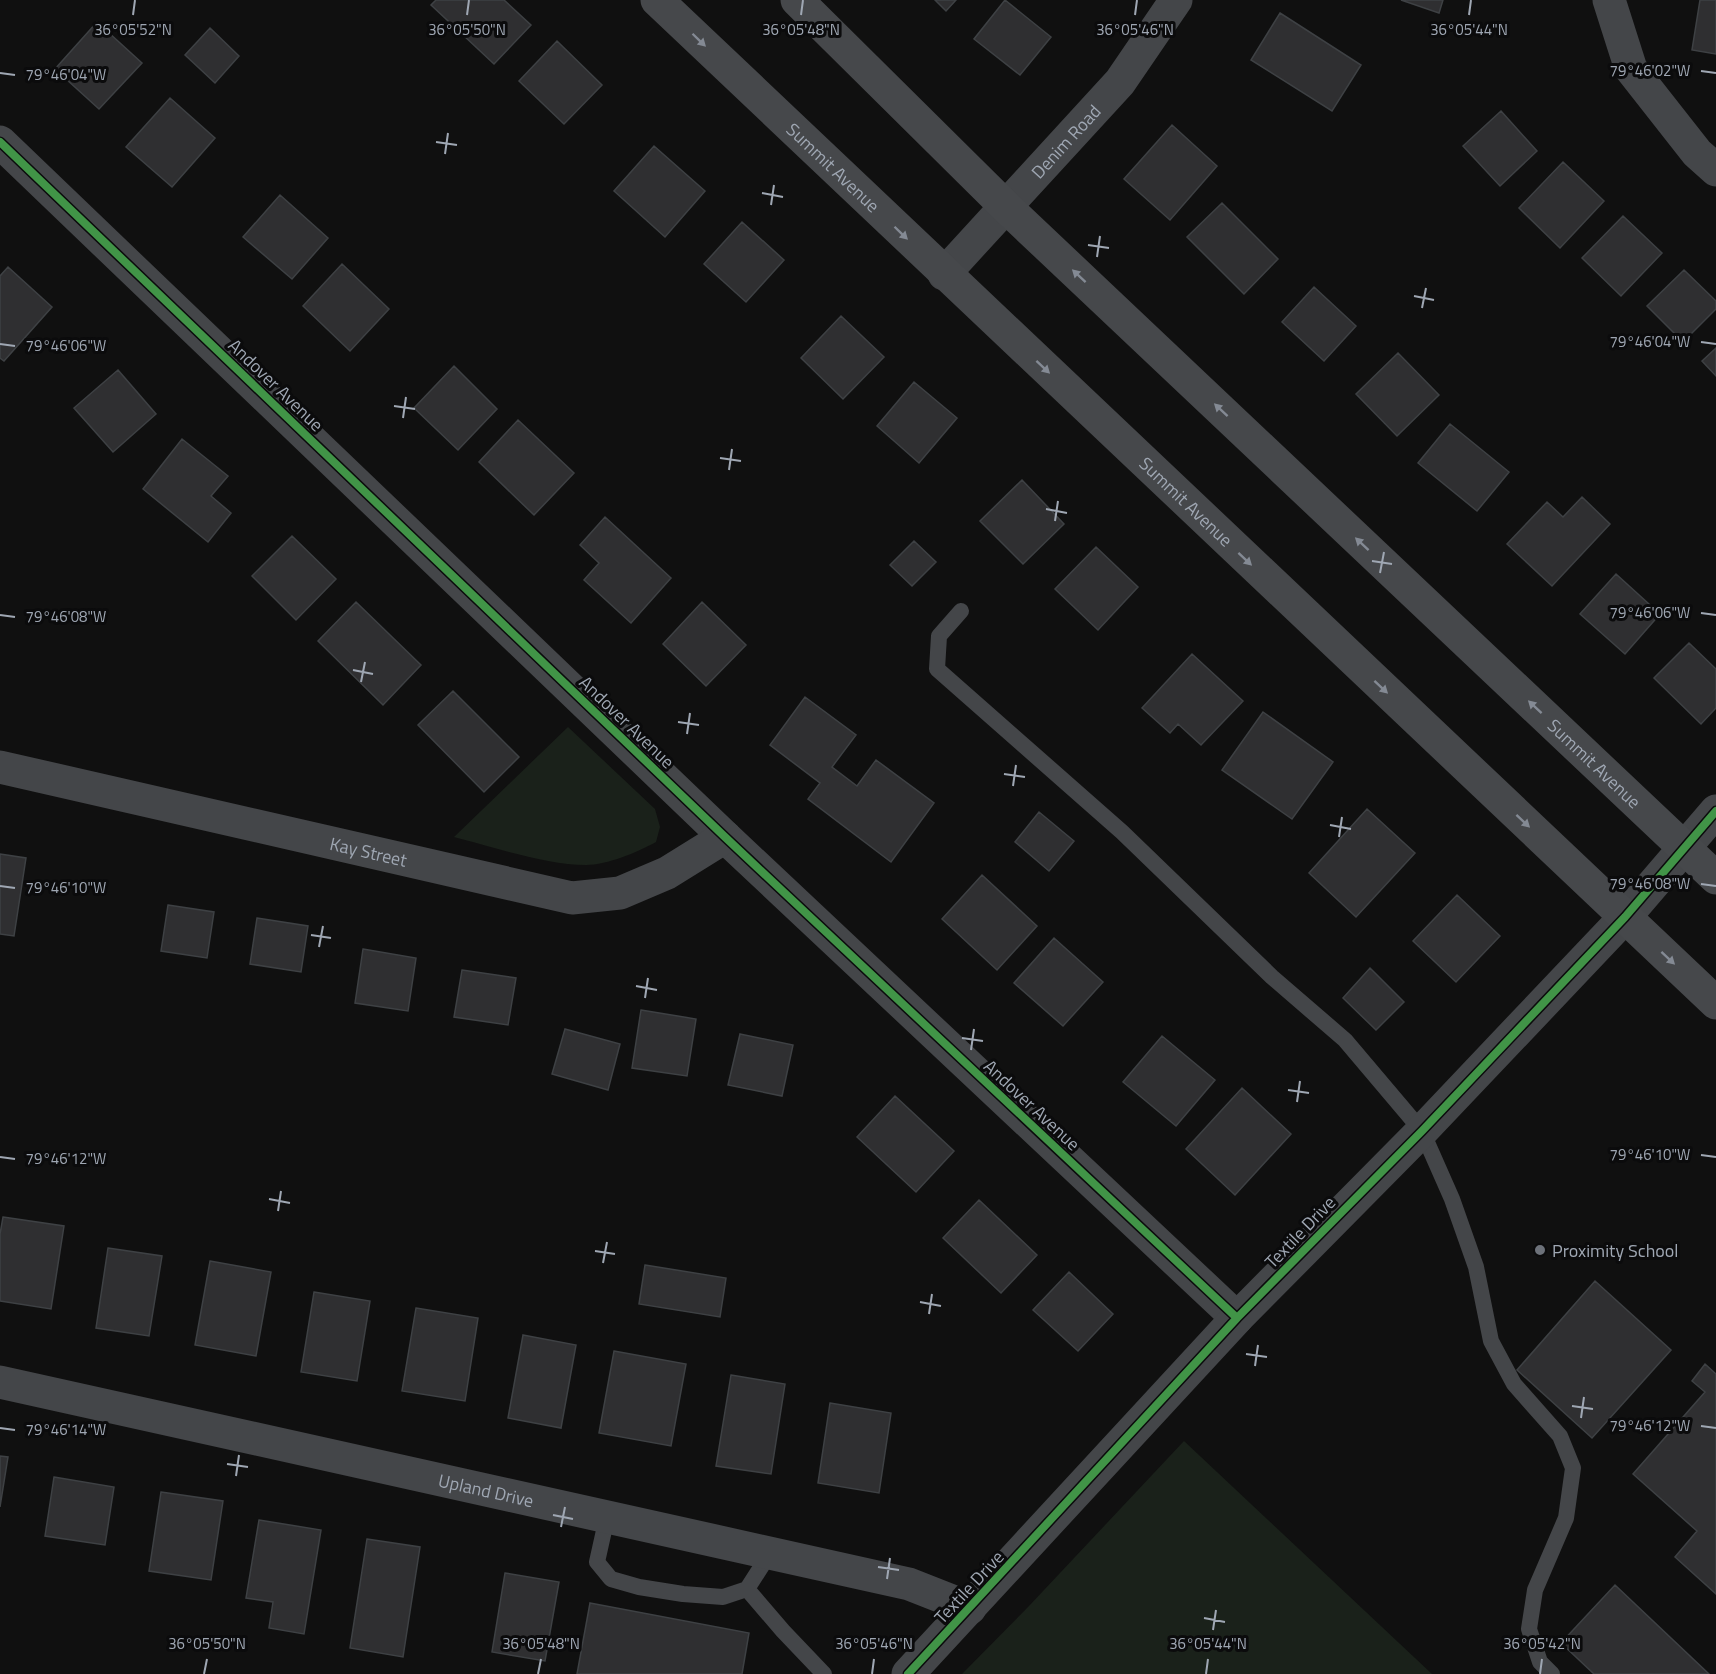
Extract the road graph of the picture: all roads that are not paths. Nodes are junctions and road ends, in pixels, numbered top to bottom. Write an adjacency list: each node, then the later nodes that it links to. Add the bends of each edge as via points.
1 (657, 0): 8 (main road, Summit Avenue, one-way to 8)
2 (796, 0): 7 (main road, Summit Avenue)
3 (1176, 0): 7 (street, Denim Road, via 1120,82)
4 (1609, 0): 6 (street, via 1631,69 1697,153)
5 (0, 142): 12 (street, Andover Avenue)
6 (1716, 170)
7 (1006, 207): 8 (street, Denim Road); 13 (main road, Summit Avenue, one-way to 7)
8 (944, 274): 15 (main road, Summit Avenue, one-way to 15)
9 (961, 611): 17 (lane, via 939,636 937,669 1122,832 1272,977 1345,1040)
10 (0, 767): 12 (street, Kay Street, via 572,898 620,893 667,873)
11 (1716, 811): 13 (street, Textile Drive)
12 (725, 837): 18 (street, Andover Avenue)
13 (1684, 848): 14 (main road, Summit Avenue); 15 (street, Textile Drive)
14 (1716, 878)
15 (1625, 917): 16 (main road, Summit Avenue, one-way to 16); 17 (street, Textile Drive)
16 (1716, 1003)
17 (1422, 1131): 18 (street, Textile Drive); 26 (lane, via 1476,1267 1491,1341 1514,1384 1560,1436 1573,1468 1566,1518 1535,1590 1529,1629 1540,1662)
18 (1237, 1318): 23 (street, Textile Drive)
19 (0, 1382): 20 (street, Upland Drive)
20 (607, 1517): 21 (street, Upland Drive); 22 (lane, via 597,1562 611,1579 639,1587 723,1597)
21 (770, 1553): 22 (lane); 23 (street, Upland Drive, via 909,1584)
22 (747, 1589): 24 (lane)
23 (970, 1608): 25 (street, Textile Drive)
24 (824, 1674)
25 (908, 1674)
26 (1552, 1674)

